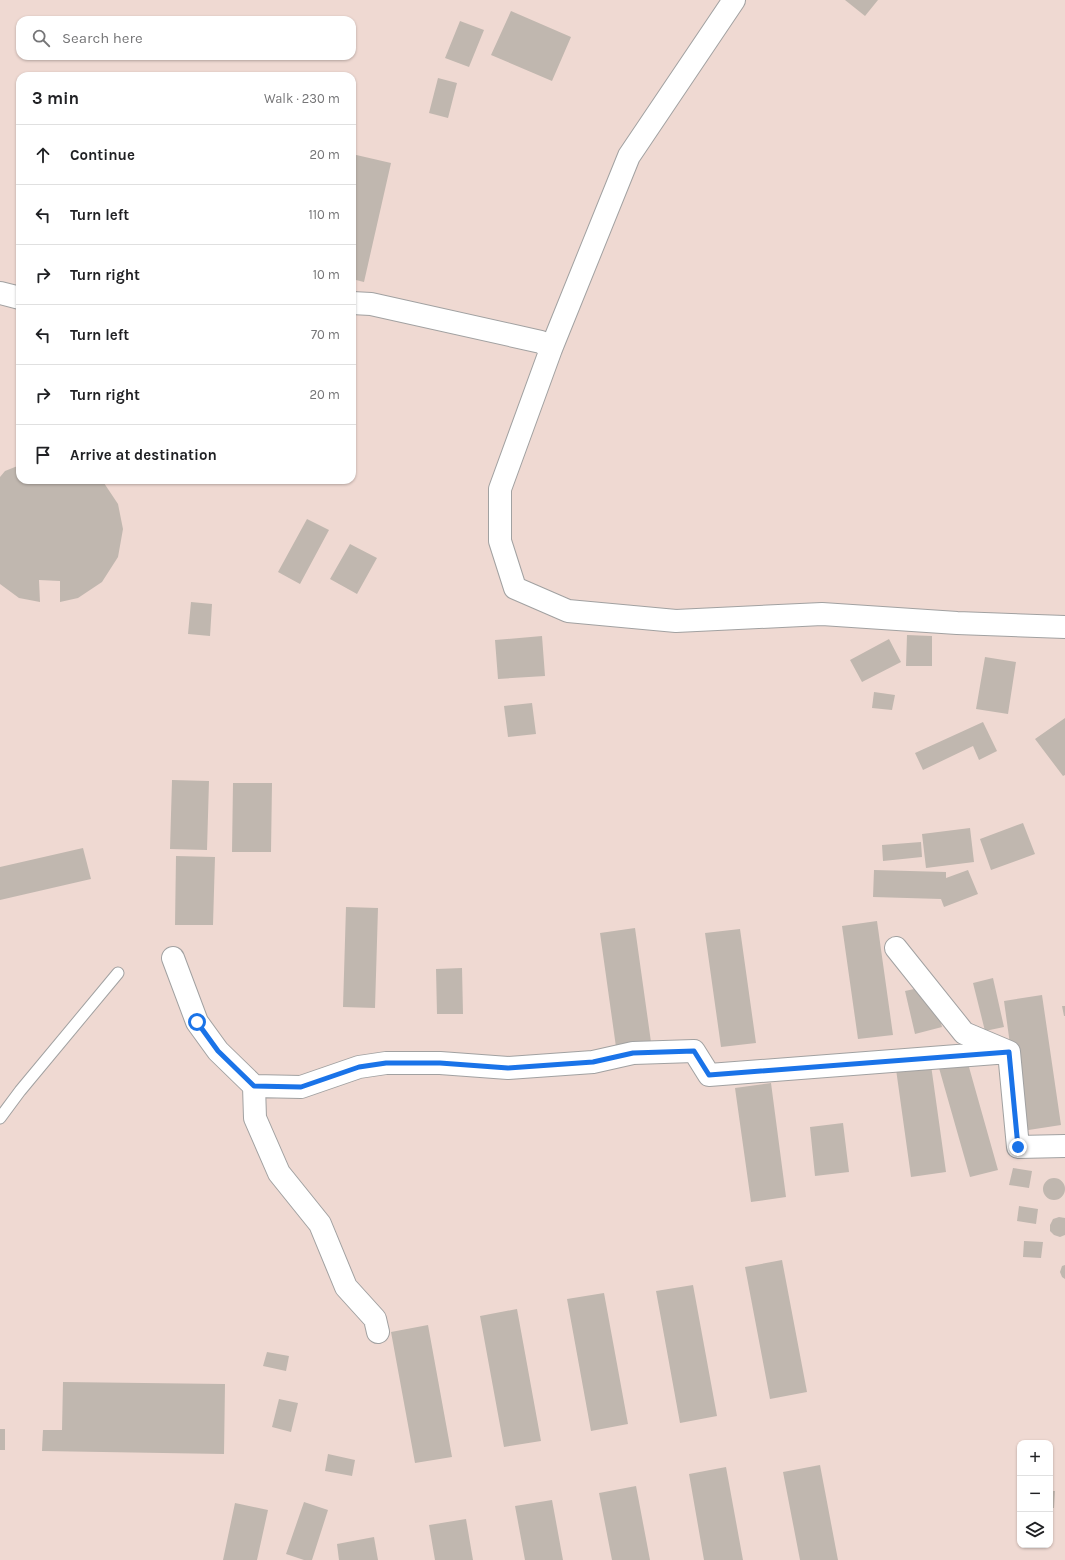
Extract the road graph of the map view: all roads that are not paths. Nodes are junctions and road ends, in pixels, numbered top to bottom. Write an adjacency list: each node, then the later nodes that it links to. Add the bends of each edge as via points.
1 (734, 0): 5 (street, via 629,156)
2 (0, 293): 3 (street)
3 (16, 297)
4 (356, 303): 5 (street, via 371,304 541,342)
5 (551, 349): 6 (street, via 500,489 500,541 515,588 568,611 676,621 822,614)
6 (1065, 627)
7 (896, 948): 10 (street, via 964,1033)
8 (173, 958): 11 (street, via 197,1022 218,1051)
9 (118, 973): 12 (lane, via 20,1090)
10 (1009, 1052): 11 (street, via 709,1075 694,1051 633,1053 593,1062 508,1068 440,1063 386,1063 359,1067 301,1087); 13 (street, via 1018,1147)
11 (254, 1086): 14 (street, via 255,1118 279,1172 320,1224 346,1287 375,1319)
12 (0, 1118)
13 (1065, 1146)
14 (378, 1332)

